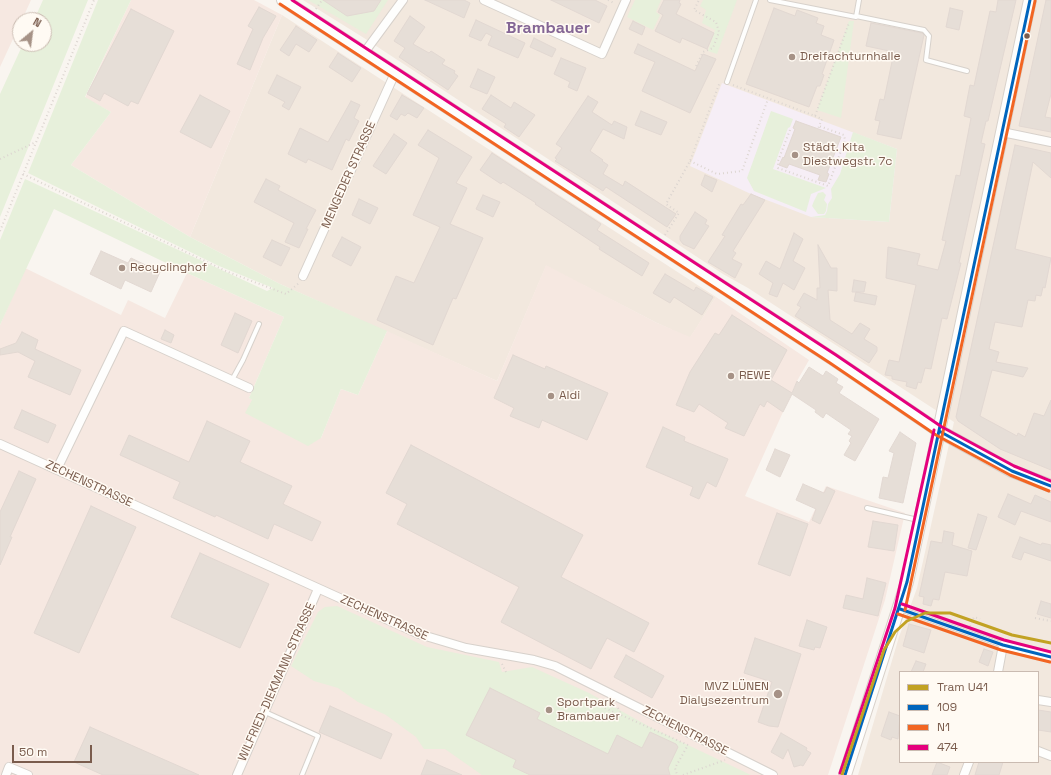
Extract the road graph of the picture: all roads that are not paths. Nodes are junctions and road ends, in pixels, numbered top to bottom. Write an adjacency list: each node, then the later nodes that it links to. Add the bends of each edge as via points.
1 (283, 0): 10 (main road)
2 (403, 0): 10 (street)
3 (484, 0): 4 (street, via 602,54)
4 (626, 0)
5 (756, 0): 13 (lane)
6 (770, 0): 9 (lane)
7 (859, 0): 9 (lane)
8 (1030, 0): 14 (main road)
9 (854, 16): 11 (lane, via 924,30 929,36 926,60)
10 (364, 54): 12 (main road)
11 (967, 71)
12 (395, 73): 16 (street, MENGEDER STRASSE); 20 (main road)
13 (727, 82)
14 (1002, 132): 15 (street); 20 (main road)
15 (1051, 142)
16 (302, 276)
17 (259, 324): 18 (lane)
18 (231, 380): 19 (street); 22 (street, via 124,331)
19 (249, 388)
20 (939, 431): 23 (main road, via 1012,471); 25 (main road)
21 (0, 444): 22 (street, ZECHENSTRASSE)
22 (57, 470): 26 (street, ZECHENSTRASSE)
23 (1051, 486)
24 (867, 508): 25 (lane)
25 (920, 521): 27 (main road)
26 (318, 589): 33 (street, WILFRIED-DIEKMANN-STRASSE); 41 (street, ZECHENSTRASSE, via 440,642 555,666)
27 (900, 610): 28 (lane); 42 (main road)
28 (1003, 645): 29 (street); 30 (street)
29 (1051, 658)
30 (998, 671)
31 (1039, 700): 32 (street)
32 (1051, 702)
33 (265, 712): 39 (street, WILFRIED-DIEKMANN-STRASSE); 40 (lane, via 318,736)
34 (1039, 751): 35 (street)
35 (1051, 756)
36 (969, 763): 43 (street)
37 (6, 775): 38 (street, via 9,767)
38 (28, 775)
39 (237, 775)
40 (302, 775)
41 (773, 775)
42 (845, 775)
43 (964, 775)

